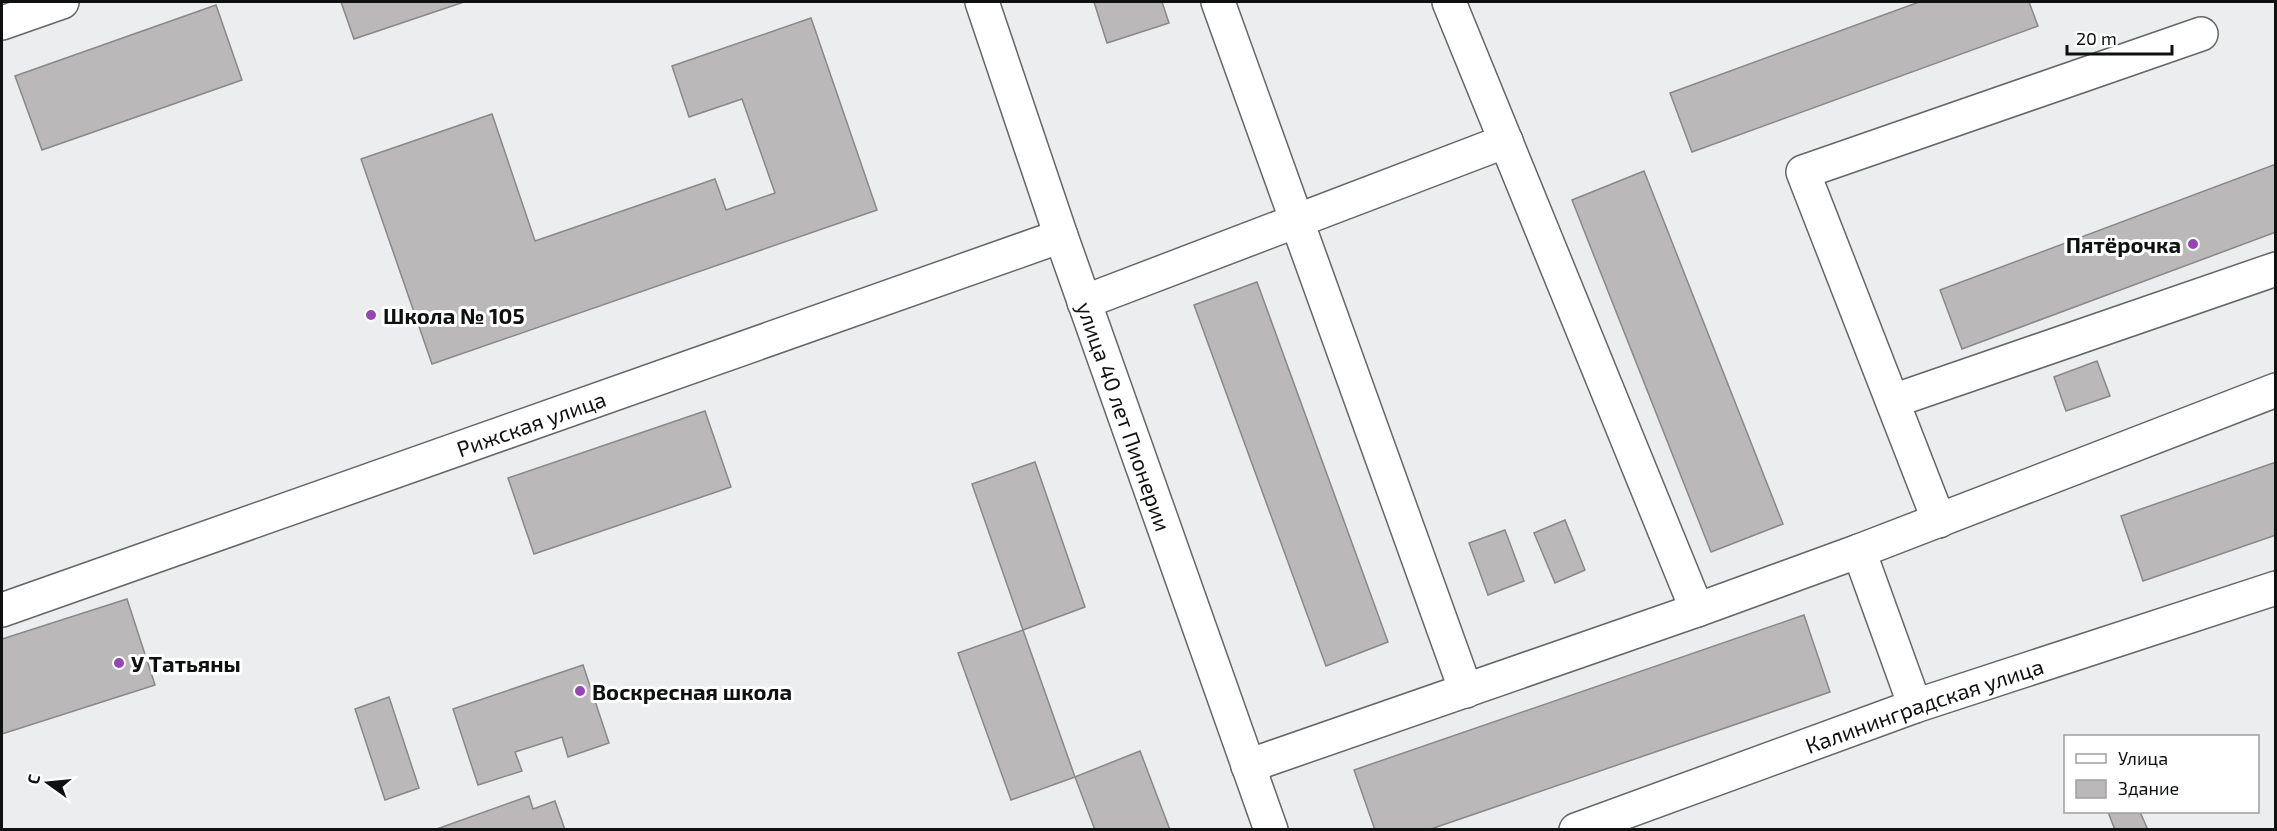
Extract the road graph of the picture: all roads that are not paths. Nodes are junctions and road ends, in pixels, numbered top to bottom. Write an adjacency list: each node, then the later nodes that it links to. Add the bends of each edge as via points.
1 (62, 2): 5 (street)
2 (982, 2): 9 (street, улица 40 лет Пионерии)
3 (1218, 2): 8 (street)
4 (1457, 4): 7 (street)
5 (2, 23)
6 (2201, 34): 13 (street, via 1803,172)
7 (1506, 141): 8 (street); 18 (street)
8 (1298, 221): 11 (street); 19 (street)
9 (1060, 236): 11 (street, улица 40 лет Пионерии); 17 (street, Рижская улица)
10 (2276, 269): 13 (street)
11 (1084, 302): 21 (street, улица 40 лет Пионерии)
12 (2276, 390): 14 (street)
13 (1893, 401): 14 (street)
14 (1939, 520): 15 (street)
15 (1858, 552): 18 (street); 20 (street)
16 (2276, 588): 20 (street, Калининградская улица)
17 (2, 610)
18 (1697, 610): 19 (street)
19 (1466, 691): 21 (street)
20 (1915, 706): 23 (street, Калининградская улица)
21 (1248, 766): 22 (street, улица 40 лет Пионерии)
22 (1270, 830)
23 (1576, 830)

